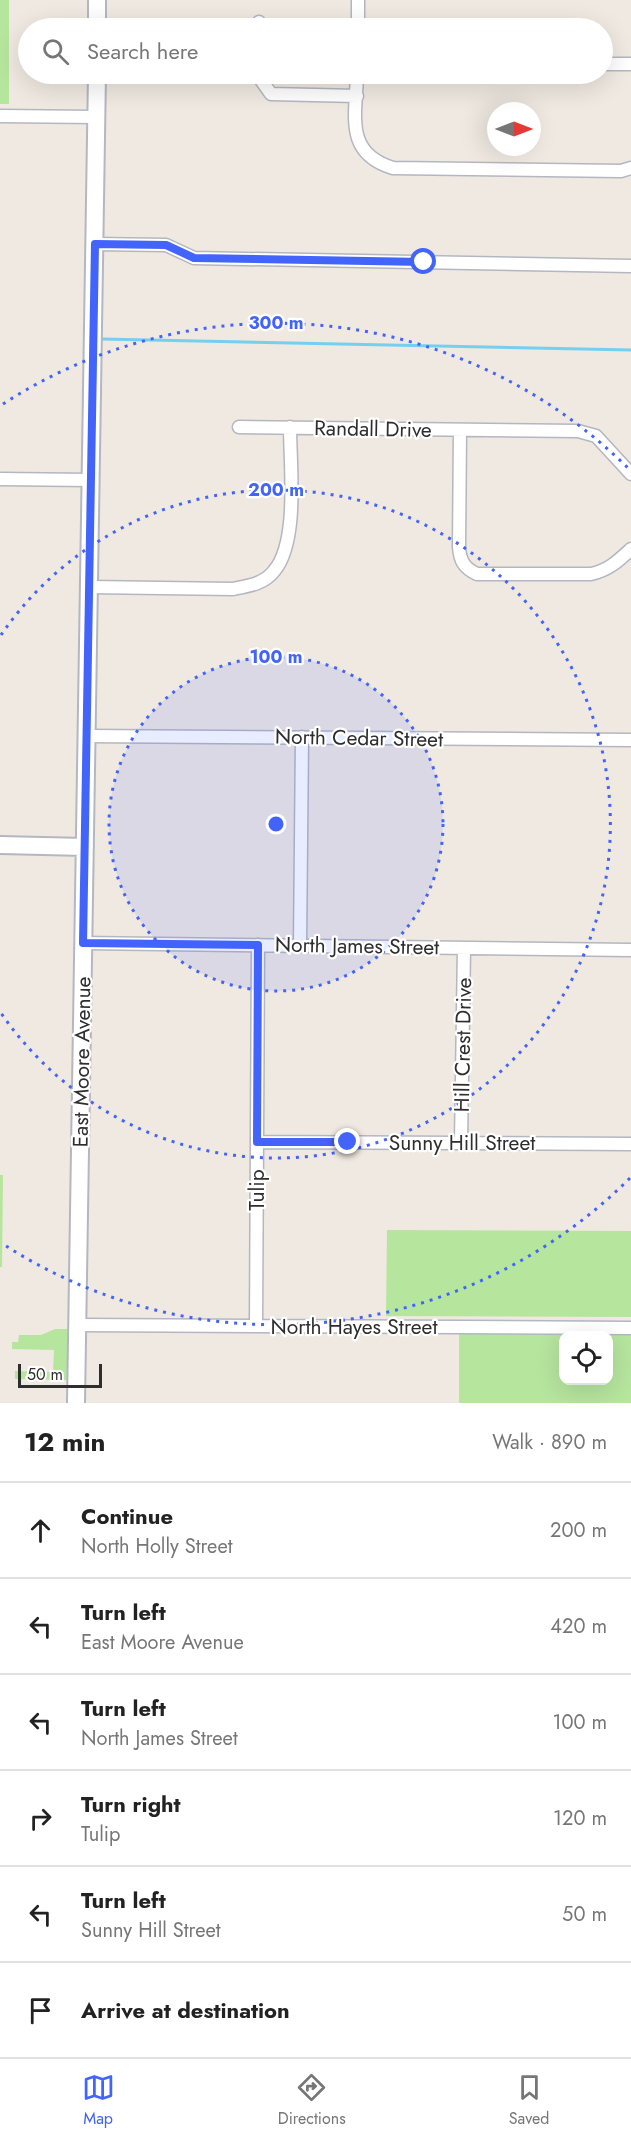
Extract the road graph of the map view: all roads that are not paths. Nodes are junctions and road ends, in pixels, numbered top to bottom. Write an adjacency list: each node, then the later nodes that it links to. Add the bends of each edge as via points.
1 (97, 0): 3 (street)
2 (358, 0): 4 (street)
3 (97, 18)
4 (358, 18)
5 (613, 63): 6 (street)
6 (631, 64)
7 (97, 84): 12 (street, East Moore Avenue)
8 (264, 84): 10 (street, via 271,94)
9 (357, 84): 10 (street)
10 (357, 96): 13 (street, via 356,132 360,145 368,156 393,168)
11 (0, 116): 12 (street)
12 (96, 117): 14 (street, East Moore Avenue)
13 (631, 168)
14 (95, 244): 15 (street, via 166,245 194,258); 21 (street, East Moore Avenue)
15 (631, 266)
16 (239, 427): 17 (street)
17 (290, 427): 18 (street, Randall Drive); 23 (street, Randall Drive, via 290,530 286,551 274,572 255,585 233,589)
18 (460, 430): 19 (street, Randall Drive, via 578,431 596,436); 22 (street, via 459,547 467,569 477,574 591,574 614,566)
19 (631, 474)
20 (0, 479): 21 (street)
21 (90, 480): 23 (street, East Moore Avenue)
22 (631, 549)
23 (89, 587): 24 (street, East Moore Avenue)
24 (87, 736): 25 (street, North Cedar Street); 28 (street, East Moore Avenue)
25 (302, 737): 26 (street, North Cedar Street); 31 (street)
26 (631, 740)
27 (0, 845): 28 (street)
28 (85, 847): 29 (street, East Moore Avenue)
29 (83, 943): 30 (street, North James Street); 37 (street, East Moore Avenue)
30 (258, 945): 31 (street, North James Street); 34 (street, Tulip)
31 (300, 946): 32 (street, North James Street)
32 (464, 948): 33 (street, North James Street); 35 (street, Hill Crest Drive)
33 (631, 950)
34 (257, 1142): 35 (street, Sunny Hill Street); 38 (street, Tulip)
35 (461, 1142): 36 (street, Sunny Hill Street)
36 (631, 1144)
37 (78, 1325): 38 (street, North Hayes Street); 40 (street, East Moore Avenue)
38 (256, 1326): 39 (street, North Hayes Street)
39 (631, 1328)
40 (76, 1403)

